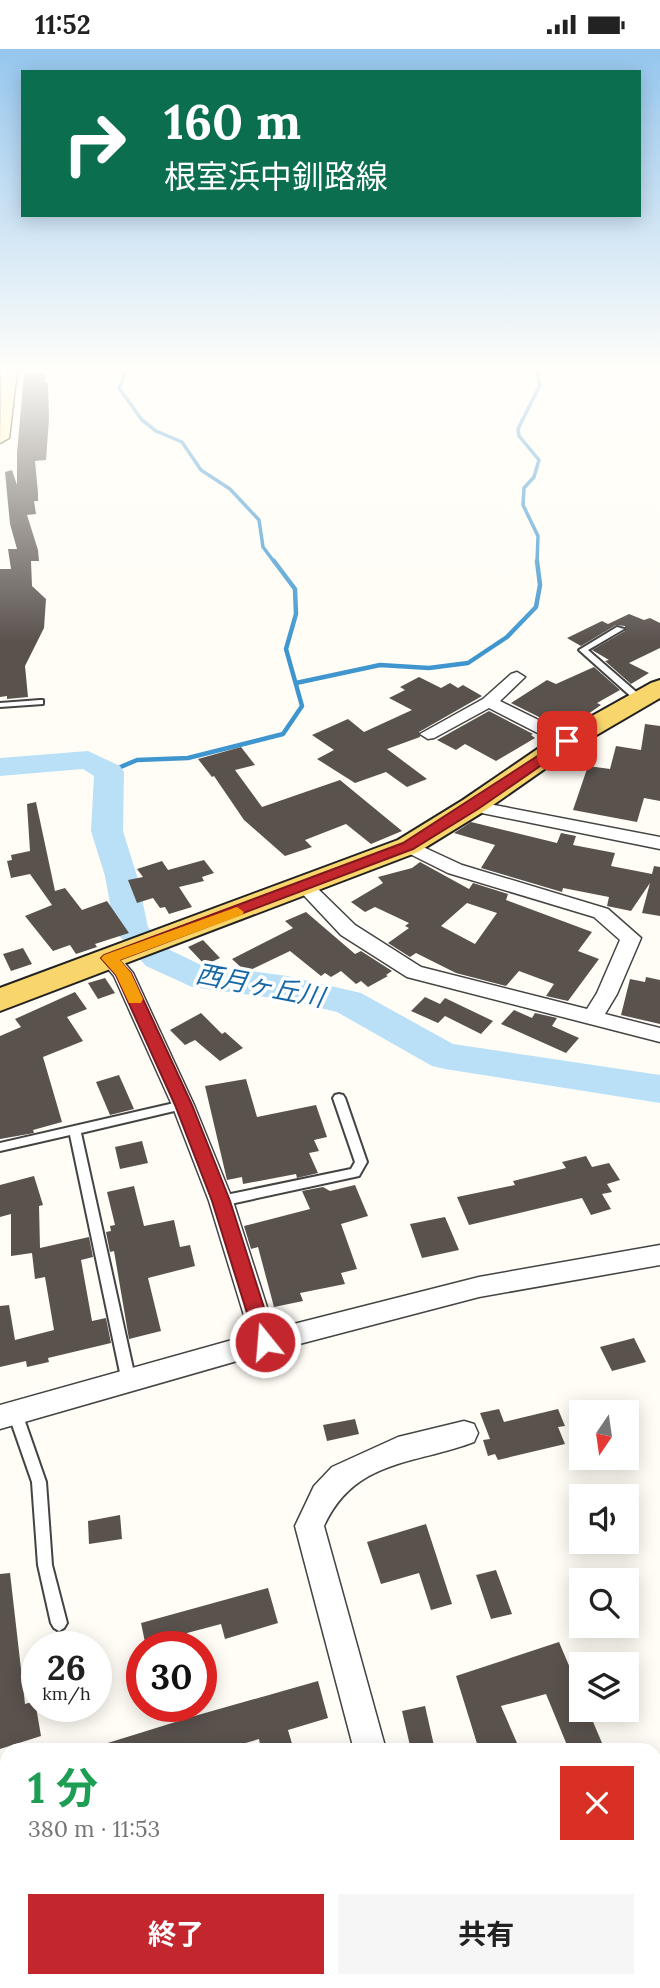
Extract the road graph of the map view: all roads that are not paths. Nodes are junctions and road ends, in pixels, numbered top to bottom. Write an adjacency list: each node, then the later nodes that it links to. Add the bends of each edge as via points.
1 (620, 629): 3 (lane, via 583,650)
2 (517, 677): 5 (street)
3 (649, 694): 8 (main road)
4 (40, 702): 6 (lane)
5 (489, 702): 7 (street); 8 (street)
6 (0, 705)
7 (428, 734)
8 (567, 741): 9 (main road)
9 (473, 806): 10 (street); 11 (main road)
10 (660, 842)
11 (408, 846): 12 (main road); 15 (street, via 455,869 601,913 631,938)
12 (305, 887): 13 (main road); 15 (street, via 348,930 414,972)
13 (133, 950): 14 (main road); 18 (street, via 123,973)
14 (0, 1000)
15 (591, 1019): 16 (street)
16 (660, 1035)
17 (339, 1098): 21 (lane, via 361,1162 355,1173)
18 (183, 1105): 19 (lane); 21 (street)
19 (75, 1130): 20 (lane); 24 (lane)
20 (0, 1147)
21 (221, 1201): 23 (street)
22 (660, 1255): 23 (street, via 479,1287)
23 (265, 1342): 24 (street)
24 (130, 1382): 25 (street)
25 (7, 1415): 27 (lane, via 39,1482 45,1565)
26 (464, 1433): 28 (street, via 398,1450 342,1476 324,1495 309,1526)
27 (59, 1623)
28 (368, 1743)

